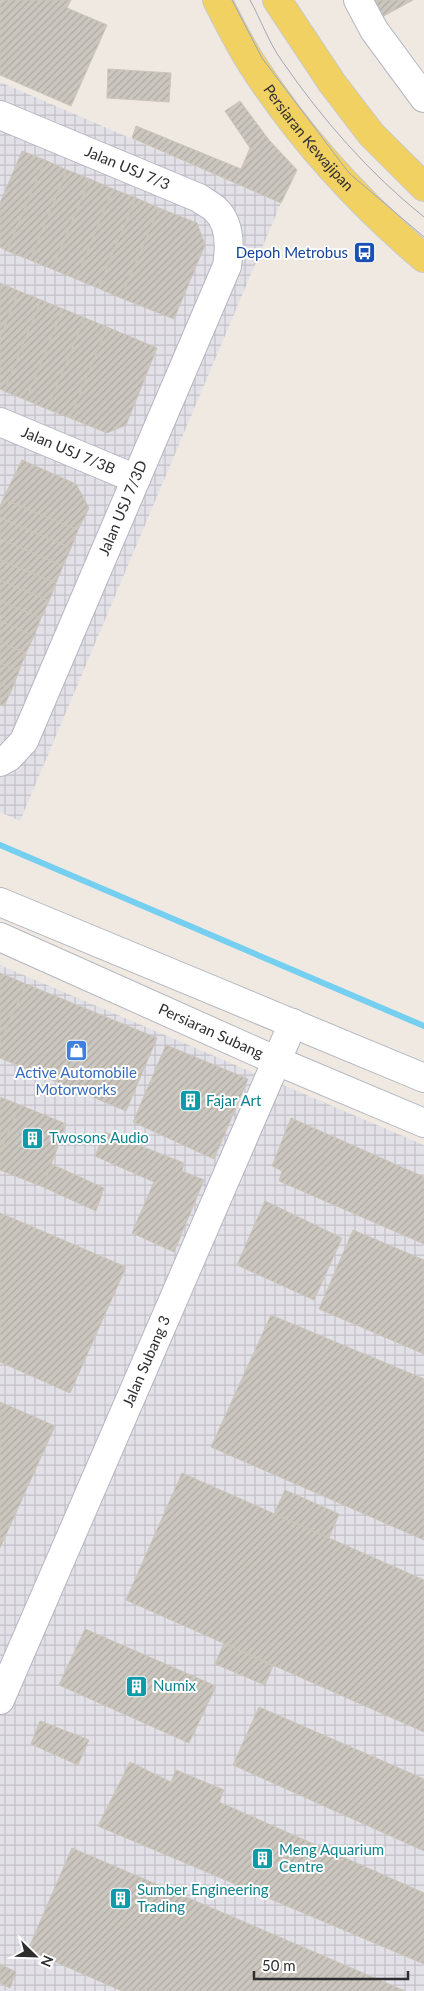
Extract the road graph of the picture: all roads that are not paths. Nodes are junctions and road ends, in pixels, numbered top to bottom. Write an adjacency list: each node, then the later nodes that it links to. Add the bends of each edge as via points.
1 (217, 0): 8 (main road, Persiaran Kewajipan, via 252,64 304,136 350,190)
2 (277, 0): 6 (main road, via 332,83 371,134)
3 (358, 0): 4 (street, via 374,30)
4 (424, 98)
5 (0, 115): 7 (street, Jalan USJ 7/3, via 199,198 217,210 227,228)
6 (424, 187)
7 (230, 245): 10 (street, Jalan USJ 7/3D, via 227,266)
8 (424, 258)
9 (0, 422): 10 (street, Jalan USJ 7/3B)
10 (136, 479): 11 (street, Jalan USJ 7/3D, via 24,741)
11 (0, 762)
12 (0, 902): 14 (street)
13 (0, 937): 15 (street, Persiaran Subang)
14 (293, 1023): 15 (street, Jalan Subang 3); 16 (street)
15 (277, 1061): 17 (street, Persiaran Subang); 18 (street, Jalan Subang 3)
16 (424, 1078)
17 (424, 1123)
18 (0, 1700)

